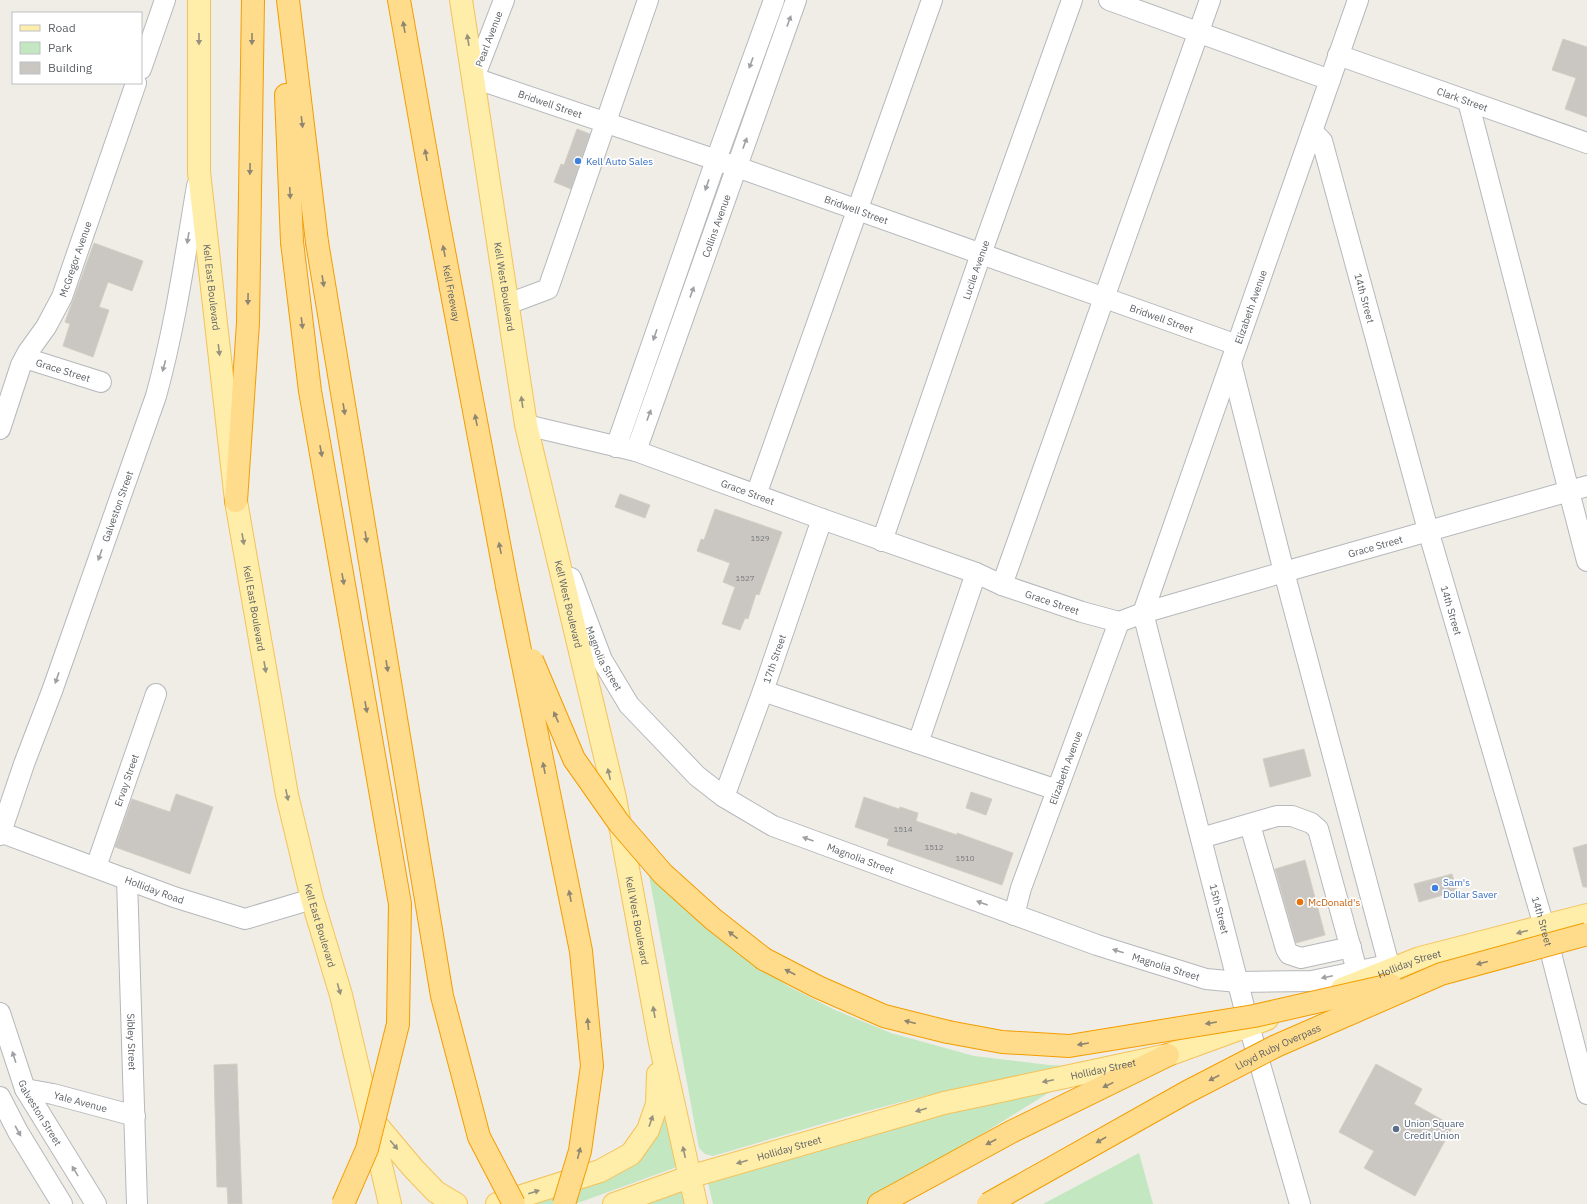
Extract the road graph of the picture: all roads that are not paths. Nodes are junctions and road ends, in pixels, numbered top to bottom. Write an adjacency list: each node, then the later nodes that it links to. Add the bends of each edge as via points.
1 (165, 0): 19 (street)
2 (198, 0): 29 (main road, Kell East Boulevard, one-way to 29)
3 (253, 0): 45 (highway, one-way to 45, via 248,323)
4 (283, 0): 91 (highway, one-way to 91, bridge, via 292,242 310,391 400,904 398,1024 367,1149)
5 (288, 0): 96 (highway, one-way to 96, bridge, via 317,242 442,996 479,1138)
6 (399, 0): 53 (highway, Kell Freeway, one-way to 6)
7 (461, 0): 20 (main road, Kell West Boulevard, one-way to 7)
8 (504, 0): 20 (street, Pearl Avenue)
9 (648, 0): 24 (street)
10 (774, 0): 27 (street, one-way to 27)
11 (796, 0): 28 (street, Collins Avenue, one-way to 11)
12 (932, 0): 30 (street)
13 (1072, 0): 31 (street, Lucile Avenue)
14 (1109, 0): 17 (street)
15 (1210, 0): 17 (street)
16 (1358, 0): 18 (street, Elizabeth Avenue)
17 (1199, 32): 21 (street); 32 (street)
18 (1338, 55): 21 (street, Elizabeth Avenue); 23 (street, Clark Street)
19 (142, 66)
20 (474, 78): 24 (street, Bridwell Street); 33 (main road, Kell West Boulevard)
21 (1330, 80): 25 (street, Elizabeth Avenue)
22 (136, 84): 35 (street, McGregor Avenue, via 62,297)
23 (1468, 101): 26 (street, Clark Street); 43 (street)
24 (605, 122): 27 (street, Bridwell Street); 33 (street, via 548,289)
25 (1312, 131): 34 (street, Elizabeth Avenue); 47 (street, 14th Street, via 1322,141)
26 (1587, 143)
27 (716, 160): 28 (street, Bridwell Street); 40 (street, one-way to 40)
28 (737, 167): 30 (street, Bridwell Street); 41 (street, Collins Avenue, one-way to 28)
29 (199, 172): 45 (main road, Kell East Boulevard, one-way to 45); 62 (street, Galveston Street, one-way to 62, via 178,302 156,396)
30 (858, 210): 31 (street, Bridwell Street); 44 (street)
31 (981, 254): 32 (street, Bridwell Street); 48 (street, Lucile Avenue)
32 (1104, 298): 34 (street, Bridwell Street); 52 (street)
33 (508, 304): 38 (main road, Kell West Boulevard, one-way to 33)
34 (1237, 344): 36 (street, Elizabeth Avenue)
35 (25, 358): 37 (street, Grace Street); 39 (street, McGregor Avenue)
36 (1231, 363): 50 (street); 54 (street, Elizabeth Avenue)
37 (101, 382)
38 (526, 425): 40 (street, Grace Street); 60 (street, Magnolia Street, via 575,592 602,660 629,705 697,776); 79 (main road, Kell West Boulevard, one-way to 38, via 615,798)
39 (0, 429)
40 (616, 447): 41 (street, Grace Street)
41 (636, 451): 44 (street, Grace Street)
42 (1587, 486): 43 (street, Grace Street)
43 (1568, 491): 47 (street, Grace Street); 49 (street)
44 (756, 495): 46 (street, Grace Street)
45 (236, 501): 66 (main road, Kell East Boulevard, one-way to 66, via 287,795)
46 (822, 519): 48 (street, Grace Street); 56 (street, 17th Street)
47 (1428, 530): 50 (street, Grace Street); 69 (street, 14th Street)
48 (882, 541): 51 (street, Grace Street)
49 (1587, 561)
50 (1284, 572): 54 (street, Grace Street); 73 (street)
51 (976, 573): 52 (street, Grace Street); 58 (street)
52 (1002, 585): 55 (street, Grace Street)
53 (507, 586): 75 (highway, one-way to 53, bridge, via 1254,1016 1069,1046 1002,1042 884,1016 818,987 764,959 662,874 618,823 574,759 534,668); 97 (highway, one-way to 53, bridge, via 580,1151 592,1066 581,951)
54 (1143, 613): 55 (street, Grace Street); 63 (street, 15th Street)
55 (1119, 622): 59 (street, Elizabeth Avenue)
56 (763, 691): 58 (street); 60 (street, 17th Street)
57 (156, 694): 64 (street, Ervay Street)
58 (918, 743): 59 (street)
59 (1057, 790): 67 (street, Elizabeth Avenue, via 1021,888)
60 (724, 797): 67 (street, Magnolia Street, one-way to 60, via 773,826)
61 (1250, 825): 63 (street); 71 (street, via 1277,816 1292,816 1318,830); 71 (street, via 1289,954 1301,958)
62 (0, 836): 64 (street, Holliday Road)
63 (1201, 838): 76 (street, 15th Street)
64 (96, 867): 65 (street, Holliday Road)
65 (127, 879): 66 (street, Holliday Road, via 245,919); 84 (street, Sibley Street)
66 (312, 899): 85 (main road, Kell East Boulevard, one-way to 85, via 341,995)
67 (1014, 915): 76 (street, Magnolia Street, one-way to 67, via 1206,979 1097,945)
68 (1587, 915): 69 (main road, Holliday Street)
69 (1544, 926): 72 (main road, Holliday Street, one-way to 72); 82 (street, 14th Street)
70 (1587, 934): 75 (highway, Lloyd Ruby Overpass, one-way to 75, bridge)
71 (1351, 947): 74 (street)
72 (1420, 958): 73 (street, Magnolia Street); 78 (main road, Holliday Street)
73 (1389, 965): 74 (street, Magnolia Street)
74 (1357, 971): 76 (street, Magnolia Street, one-way to 76, via 1312,980)
75 (1441, 974): 101 (highway, Lloyd Ruby Overpass, one-way to 101, bridge, via 1269,1049)
76 (1238, 982): 78 (street, 15th Street)
77 (0, 1013): 81 (street, Galveston Street, one-way to 77)
78 (1249, 1026): 80 (main road, Holliday Street); 102 (street, 15th Street)
79 (660, 1043): 87 (main road, Kell West Boulevard, one-way to 79); 95 (main road, one-way to 79, via 600,1171 631,1154 648,1130 657,1104)
80 (1168, 1055): 87 (main road, Holliday Street, one-way to 87, via 944,1103); 100 (highway, one-way to 100, via 1011,1132)
81 (25, 1090): 84 (street, Yale Avenue, via 53,1094); 89 (street, Galveston Street, one-way to 81)
82 (1587, 1094)
83 (0, 1097): 88 (street, one-way to 88)
84 (135, 1116): 90 (street, Sibley Street)
85 (369, 1116): 86 (main road, Kell East Boulevard); 94 (main road, one-way to 94, via 436,1192)
86 (380, 1164): 92 (main road); 93 (main road, Kell East Boulevard)
87 (689, 1177): 98 (main road, Holliday Street); 99 (main road, Kell West Boulevard)
88 (62, 1204)
89 (96, 1204)
90 (137, 1204)
91 (343, 1204)
92 (375, 1204)
93 (390, 1204)
94 (456, 1204)
95 (496, 1204)
96 (514, 1204)
97 (564, 1204)
98 (614, 1204)
99 (696, 1204)
100 (879, 1204)
101 (988, 1204)
102 (1300, 1204)

